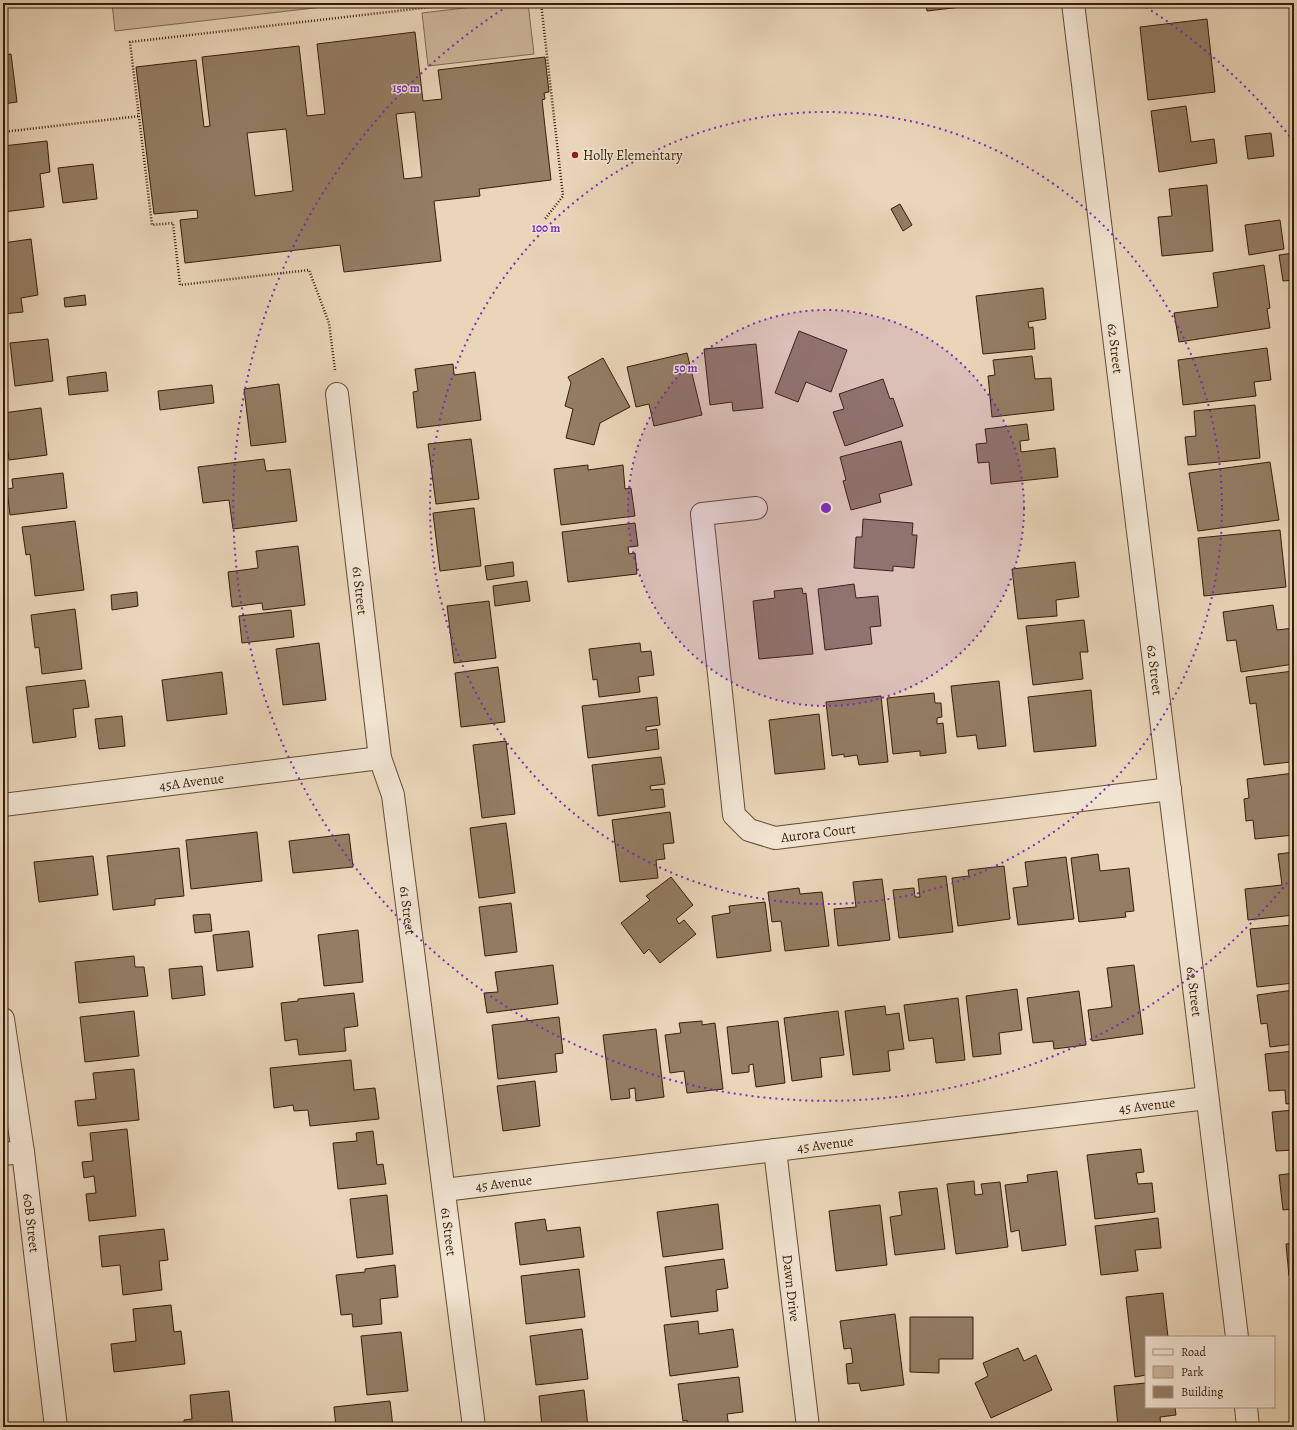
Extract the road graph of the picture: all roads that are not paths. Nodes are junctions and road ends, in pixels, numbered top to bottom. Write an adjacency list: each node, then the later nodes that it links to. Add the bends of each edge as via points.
1 (1073, 3): 5 (street, 62 Street)
2 (338, 394): 4 (street, 61 Street)
3 (756, 508): 5 (street, Aurora Court, via 702,514 734,815 749,830 775,838)
4 (380, 758): 6 (street, 45A Avenue); 11 (street, 61 Street, via 393,795)
5 (1170, 789): 8 (street, 62 Street)
6 (3, 805)
7 (3, 1019): 10 (street, 60B Street)
8 (1207, 1098): 9 (street, 45 Avenue); 12 (street, 62 Street)
9 (774, 1150): 11 (street, 45 Avenue); 16 (street, Dawn Drive)
10 (13, 1153): 14 (street, 60B Street)
11 (444, 1190): 15 (street, 61 Street)
12 (1237, 1336)
13 (1246, 1408): 17 (street)
14 (56, 1427)
15 (474, 1427)
16 (808, 1427)
17 (1248, 1427)

